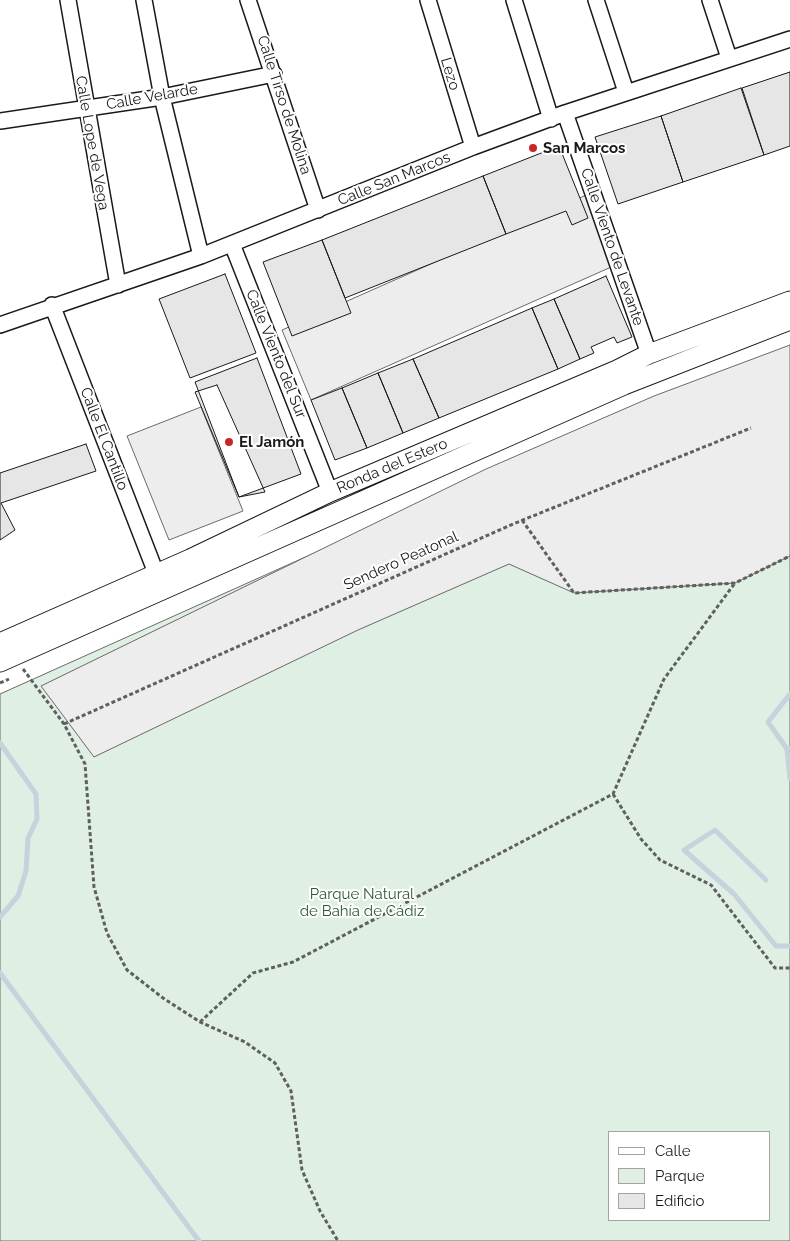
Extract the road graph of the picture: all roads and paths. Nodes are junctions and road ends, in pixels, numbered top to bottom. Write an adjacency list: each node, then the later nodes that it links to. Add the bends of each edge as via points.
1 (68, 0): 13 (street, Calle Lope de Vega)
2 (144, 0): 12 (street)
3 (248, 0): 10 (street, Calle Tirso de Molina)
4 (428, 0): 17 (street, Lezo)
5 (514, 0): 15 (street)
6 (596, 0): 11 (street)
7 (710, 0): 9 (street)
8 (790, 38): 9 (street, Calle San Marcos)
9 (729, 58): 11 (street, Calle San Marcos)
10 (274, 74): 12 (street, Calle Velarde); 18 (street, Calle Tirso de Molina)
11 (626, 92): 14 (street, Calle San Marcos)
12 (162, 96): 13 (street, Calle Velarde); 20 (street)
13 (86, 109): 16 (street, Calle Velarde); 21 (street, Calle Lope de Vega)
14 (565, 113): 15 (street, Calle San Marcos); 26 (street, Calle Viento de Levante)
15 (551, 119): 17 (street, Calle San Marcos)
16 (0, 121)
17 (473, 147): 18 (street, Calle San Marcos)
18 (318, 210): 19 (street, Calle San Marcos)
19 (232, 244): 20 (street, Calle San Marcos); 28 (street, Calle Viento del Sur)
20 (201, 256): 21 (street, Calle San Marcos)
21 (118, 285): 23 (street, Calle San Marcos)
22 (790, 301): 26 (street, Ronda del Estero)
23 (52, 305): 25 (street, Calle San Marcos); 31 (street, Calle El Cantillo)
24 (790, 320): 34 (street, Ronda del Estero, via 624,385)
25 (0, 325)
26 (649, 354): 28 (street, Ronda del Estero)
27 (751, 428): 29 (path, Sendero Peatonal)
28 (330, 492): 31 (street, Ronda del Estero)
29 (522, 520): 32 (path, via 574,593); 36 (path, Sendero Peatonal)
30 (790, 556): 32 (path)
31 (156, 573): 33 (street, Ronda del Estero)
32 (735, 583): 37 (path, via 664,679)
33 (0, 643)
34 (0, 662)
35 (26, 672): 36 (path)
36 (64, 724): 39 (path, via 85,764 94,886 107,933 127,970)
37 (613, 794): 38 (path, via 641,839 660,860 711,885 775,968); 39 (path, via 293,962 253,973)
38 (790, 968)
39 (200, 1022): 40 (path, via 245,1042 275,1063 291,1091 302,1170)
40 (338, 1241)

